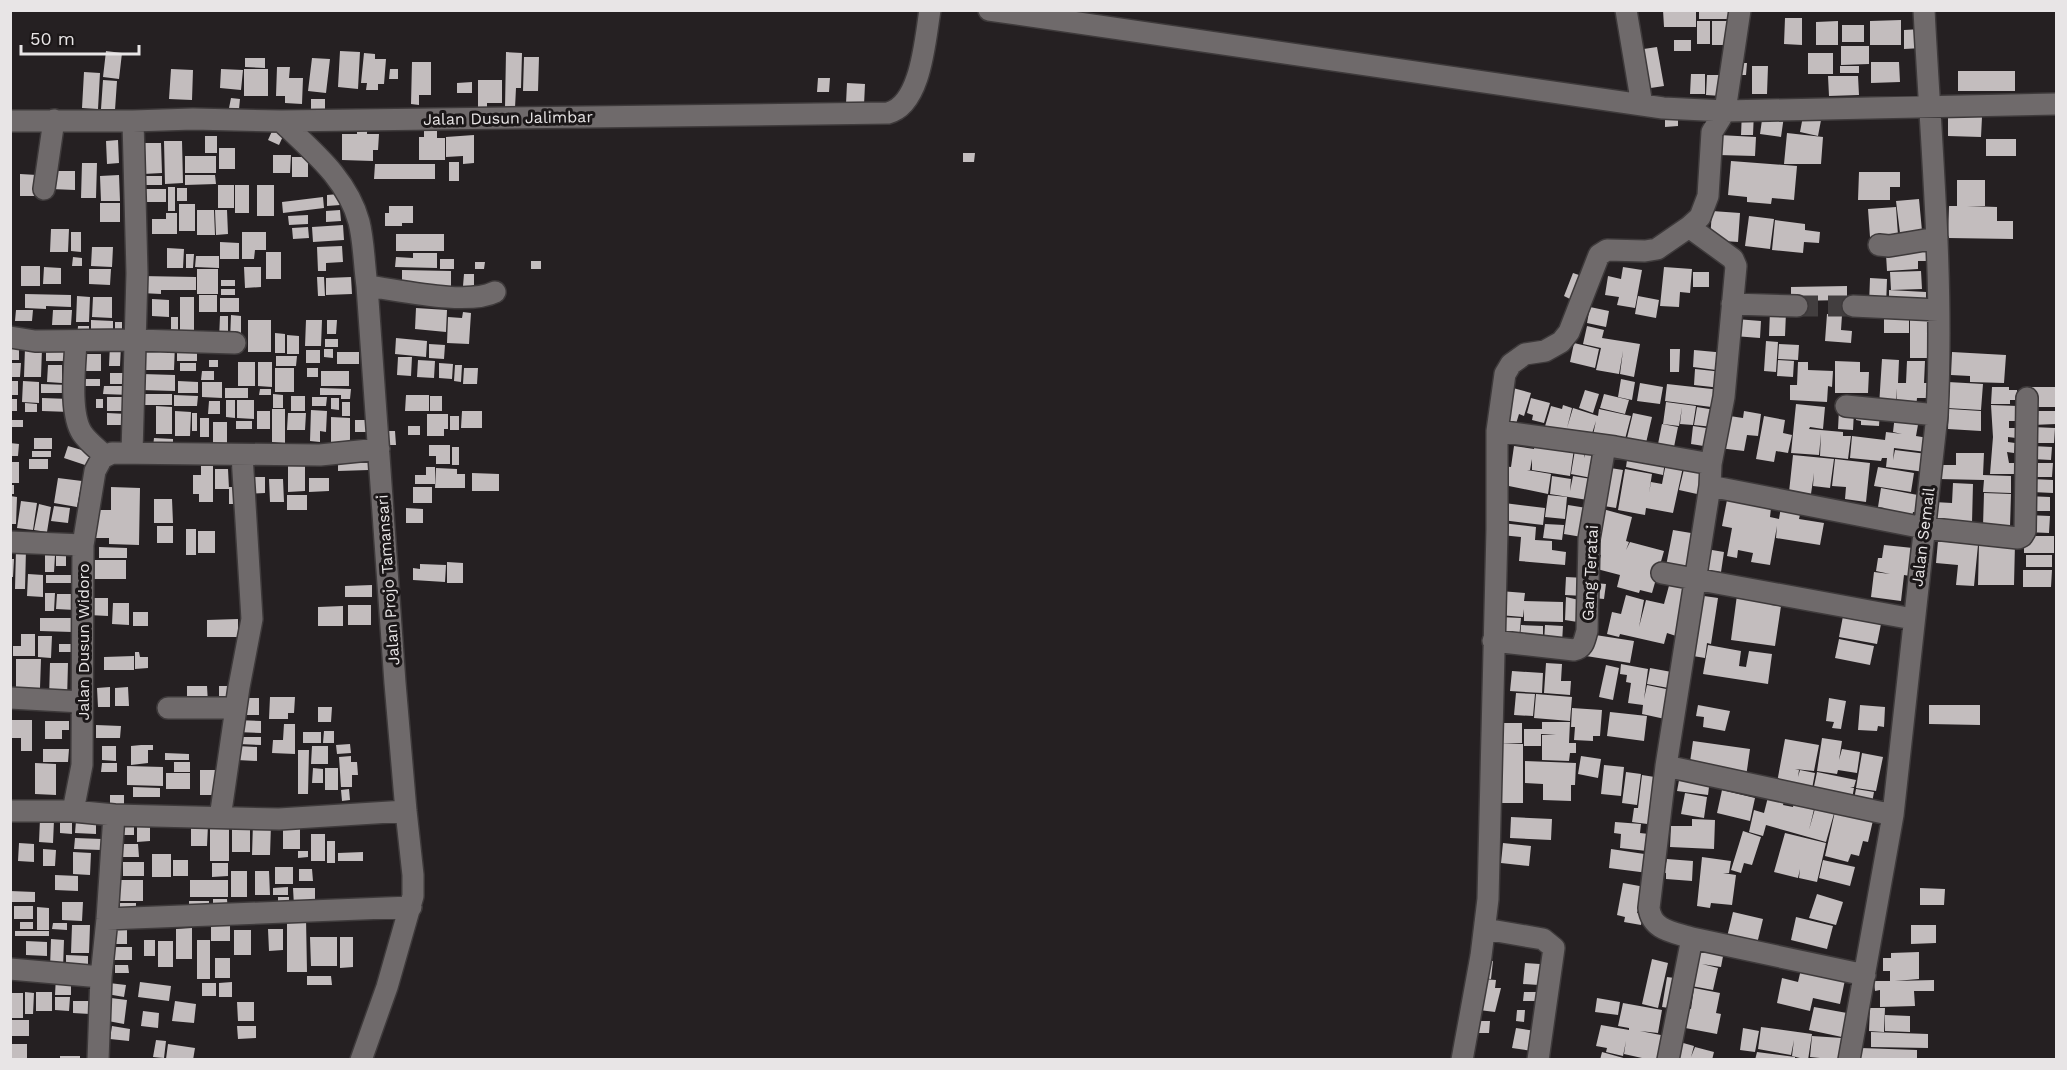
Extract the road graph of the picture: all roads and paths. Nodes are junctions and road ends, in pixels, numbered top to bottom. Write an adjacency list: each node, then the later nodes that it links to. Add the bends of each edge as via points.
1 (930, 10): 12 (street, Jalan Dusun Jalimbar, via 915,86 906,102 888,113)
2 (989, 10): 7 (street)
3 (1626, 10): 7 (street)
4 (1740, 10): 9 (street)
5 (1924, 10): 8 (street, Jalan Semail)
6 (2056, 104): 8 (street)
7 (1641, 105): 9 (street)
8 (1929, 106): 9 (street); 16 (street, Jalan Semail)
9 (1725, 111): 15 (street, via 1712,132 1708,196 1700,217)
10 (54, 120): 11 (street, Jalan Dusun Jalimbar); 13 (street, Jalan Dusun Jalimbar); 14 (street)
11 (10, 121)
12 (281, 121): 13 (street, Jalan Dusun Jalimbar); 18 (street, Jalan Projo Tamansari, via 334,173 347,193 359,225)
13 (133, 122): 26 (street)
14 (44, 189)
15 (1689, 227): 20 (street, via 1733,259 1736,266); 31 (street, via 1657,249 1607,250 1599,255 1569,332 1561,342 1545,351 1525,354 1510,364 1505,374)
16 (1937, 238): 17 (street); 23 (street, Jalan Semail)
17 (1879, 245)
18 (367, 286): 19 (street, via 450,297 488,296); 33 (street, Jalan Projo Tamansari)
19 (495, 292)
20 (1732, 304): 21 (street); 37 (street, via 1724,397)
21 (1797, 306)
22 (1853, 306): 23 (street)
23 (1938, 310): 30 (street, Jalan Semail)
24 (10, 338): 25 (street)
25 (76, 340): 26 (street); 36 (street, via 76,417 83,434)
26 (135, 340): 27 (street); 34 (street)
27 (235, 343)
28 (2027, 398): 39 (street, via 2022,537)
29 (1846, 406): 30 (street)
30 (1937, 415): 39 (street, Jalan Semail)
31 (1497, 431): 32 (street); 45 (street)
32 (1605, 446): 37 (street); 45 (street, Gang Teratai, via 1589,539 1587,631 1583,644 1574,650)
33 (379, 449): 35 (street); 53 (street, Jalan Projo Tamansari)
34 (132, 453): 35 (street); 36 (street)
35 (242, 454): 49 (street, via 252,619)
36 (105, 456): 41 (street, via 95,471)
37 (1712, 464): 38 (street)
38 (1710, 486): 39 (street); 43 (street)
39 (1924, 528): 44 (street, Jalan Semail)
40 (10, 542): 41 (street, Jalan Dusun Widoro)
41 (83, 545): 47 (street, Jalan Dusun Widoro)
42 (1662, 573): 43 (street)
43 (1694, 579): 44 (street); 50 (street)
44 (1913, 619): 55 (street, Jalan Semail)
45 (1493, 641): 59 (street)
46 (10, 698): 47 (street)
47 (82, 702): 52 (street, Jalan Dusun Widoro, via 82,765)
48 (168, 708): 49 (street)
49 (236, 708): 56 (street)
50 (1666, 766): 55 (street); 60 (street, via 1650,916 1659,927)
51 (10, 811): 52 (street)
52 (73, 811): 54 (street)
53 (406, 811): 56 (street, via 279,819); 57 (street, Jalan Projo Tamansari, via 413,875)
54 (114, 815): 56 (street); 58 (street)
55 (1893, 815): 62 (street, Jalan Semail)
56 (220, 818)
57 (411, 907): 58 (street); 65 (street, Jalan Projo Tamansari)
58 (108, 920): 63 (street)
59 (1485, 929): 66 (street); 67 (street, via 1543,939 1554,948)
60 (1692, 938): 62 (street); 68 (street)
61 (10, 969): 63 (street)
62 (1865, 975): 69 (street, Jalan Semail)
63 (101, 977): 64 (street)
64 (98, 1059)
65 (361, 1059)
66 (1462, 1059)
67 (1538, 1059)
68 (1668, 1059)
69 (1849, 1059)

